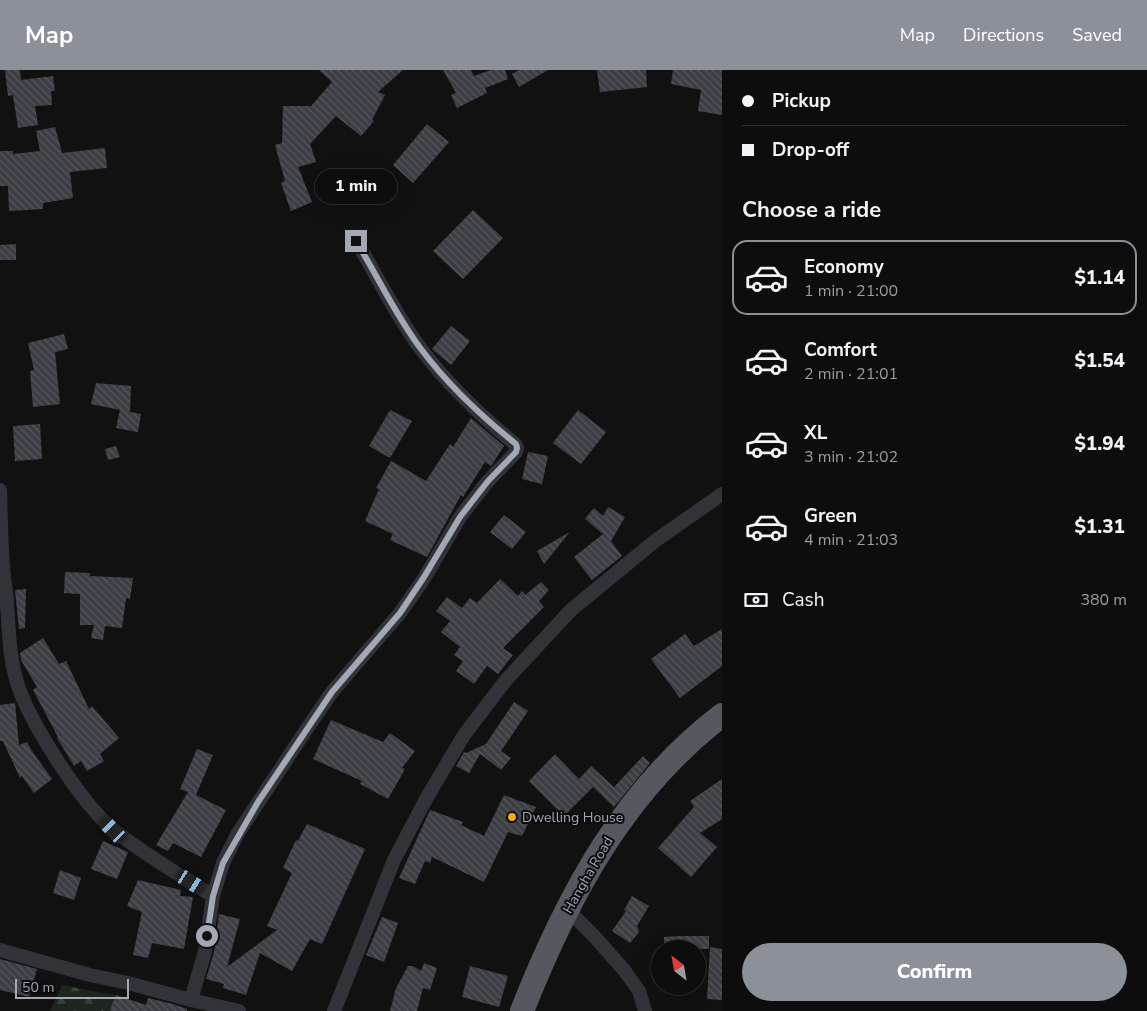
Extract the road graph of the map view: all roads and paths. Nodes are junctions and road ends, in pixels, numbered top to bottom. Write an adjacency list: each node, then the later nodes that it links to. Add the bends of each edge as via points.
1 (356, 241): 6 (street, via 420,349 452,386 517,448 460,517 400,613 332,692 308,727 238,833 223,863)
2 (0, 490): 4 (street)
3 (722, 494): 11 (street, via 654,541 571,610 506,680 464,735 394,860)
4 (4, 598): 6 (street, via 11,656 21,693 38,728 74,784 113,830)
5 (722, 715): 7 (highway, Hangha Road, via 653,779 617,824)
6 (213, 896): 9 (street, via 204,951)
7 (567, 909): 12 (highway, Hangha Road); 13 (street, via 624,970 639,991)
8 (0, 950): 9 (street)
9 (190, 1000): 10 (street)
10 (239, 1011)
11 (334, 1011)
12 (522, 1011)
13 (645, 1011)

